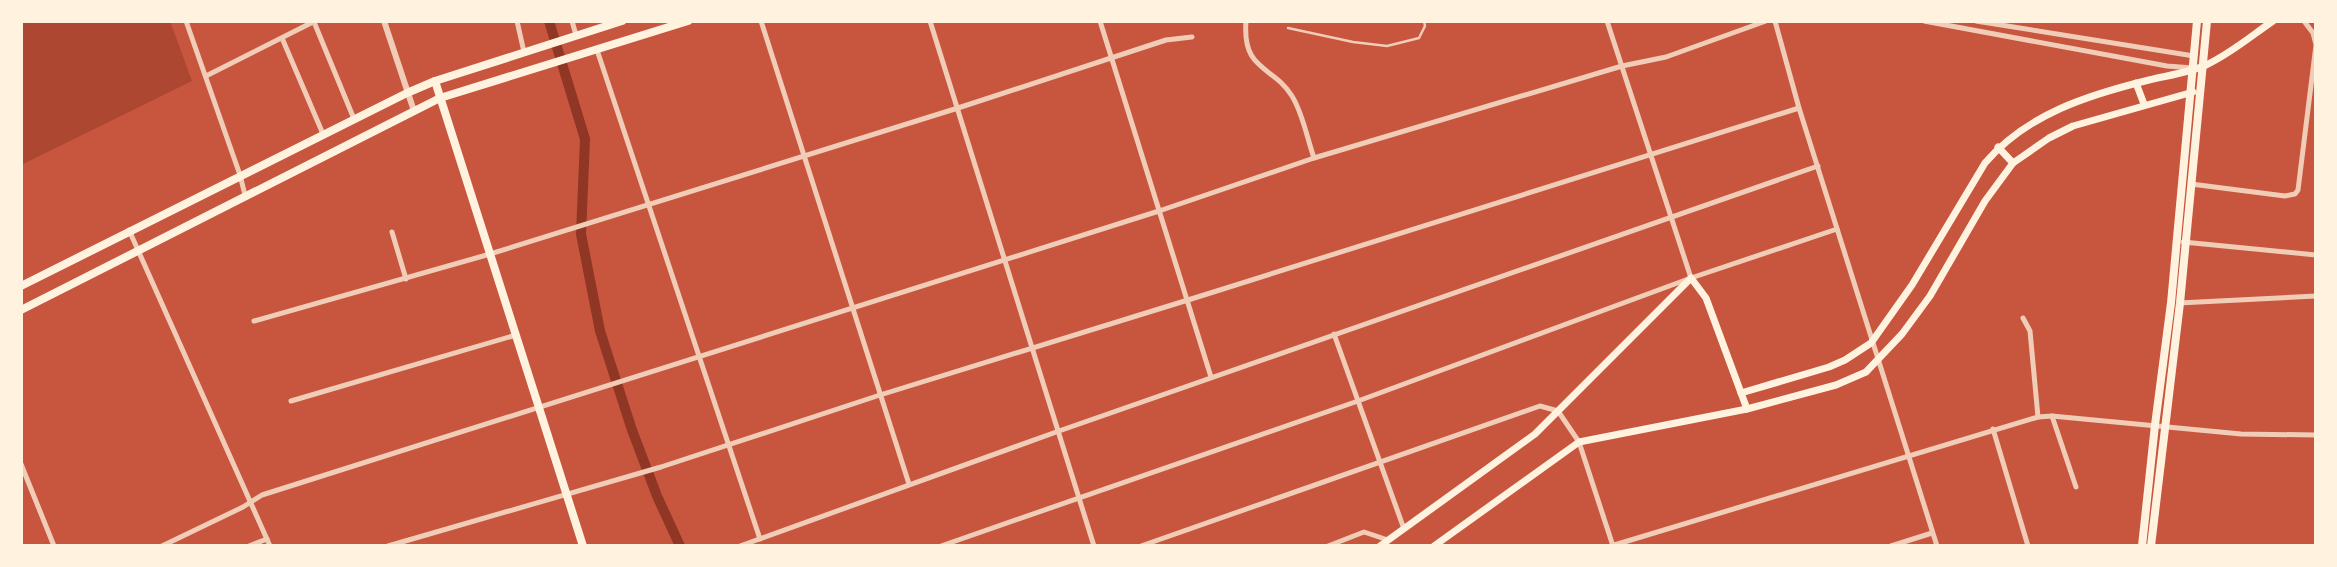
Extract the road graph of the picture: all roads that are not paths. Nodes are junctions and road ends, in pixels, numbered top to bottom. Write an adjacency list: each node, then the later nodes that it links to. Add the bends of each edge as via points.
1 (186, 21): 37 (street)
2 (315, 21): 27 (street); 48 (street)
3 (384, 21): 41 (street)
4 (517, 21): 29 (street)
5 (572, 21): 25 (street)
6 (622, 21): 25 (main road)
7 (688, 21): 28 (main road)
8 (761, 21): 51 (street)
9 (930, 21): 45 (street)
10 (1100, 21): 32 (street)
11 (1246, 21): 53 (street, via 1250,51 1262,70 1290,92)
12 (1424, 21): 23 (lane, via 1419,38 1387,46)
13 (1607, 21): 34 (street)
14 (1766, 21): 34 (street, via 1675,54)
15 (1775, 21): 46 (street)
16 (1924, 21): 24 (street)
17 (1976, 21): 22 (street)
18 (2197, 21): 31 (main road)
19 (2207, 21): 33 (main road)
20 (2273, 21): 30 (main road)
21 (2304, 21): 57 (street, via 2316,45 2298,190 2285,196)
22 (1996, 24): 24 (street); 31 (street)
23 (1288, 28)
24 (1994, 34): 36 (street)
25 (572, 36): 29 (main road)
26 (1192, 37): 32 (street)
27 (282, 38): 37 (street); 49 (street)
28 (597, 50): 43 (main road); 59 (street)
29 (524, 52): 38 (main road)
30 (2224, 55): 33 (main road); 35 (main road)
31 (2194, 56): 33 (main road); 36 (main road)
32 (1112, 57): 45 (street); 60 (street)
33 (2204, 57): 35 (main road)
34 (1622, 66): 52 (street); 53 (street)
35 (2203, 67): 36 (main road); 40 (main road)
36 (2193, 68): 39 (main road); 42 (main road)
37 (206, 76): 56 (street)
38 (435, 81): 41 (main road); 43 (main road)
39 (2136, 83): 44 (main road); 50 (main road, via 2036,119)
40 (2201, 89): 42 (main road); 57 (main road)
41 (407, 93): 47 (street); 48 (main road)
42 (2190, 93): 44 (main road); 57 (main road)
43 (440, 98): 47 (main road); 67 (main road)
44 (2144, 104): 54 (main road, via 2073,126)
45 (958, 108): 51 (street); 69 (street)
46 (1798, 108): 52 (street); 55 (street)
47 (414, 111): 58 (main road)
48 (354, 119): 49 (main road)
49 (323, 134): 56 (main road)
50 (1998, 148): 54 (main road); 82 (main road, via 1968,189 1913,285)
51 (803, 155): 59 (street); 76 (street)
52 (1652, 156): 61 (street); 74 (street)
53 (1314, 158): 60 (street)
54 (2012, 163): 85 (main road, via 1930,296)
55 (1818, 166): 61 (street); 62 (street)
56 (240, 175): 58 (street); 63 (main road)
57 (2187, 184): 65 (main road)
58 (245, 195): 66 (main road)
59 (649, 204): 67 (street); 84 (street)
60 (1159, 211): 69 (street); 74 (street)
61 (1671, 216): 70 (street); 80 (street)
62 (1837, 229): 70 (street); 82 (street)
63 (129, 230): 66 (street); 72 (main road)
64 (392, 232): 71 (street)
65 (2182, 242): 68 (street); 75 (main road)
66 (139, 249): 77 (main road); 109 (street)
67 (490, 254): 71 (street); 81 (main road)
68 (2316, 255)
69 (1006, 260): 76 (street); 83 (street)
70 (1691, 278): 87 (main road, via 1706,298); 90 (street); 93 (main road)
71 (406, 279): 79 (street)
72 (21, 286)
73 (2316, 296): 75 (street)
74 (1188, 300): 83 (street); 86 (street)
75 (2176, 303): 96 (main road)
76 (853, 309): 84 (street); 88 (street)
77 (21, 310)
78 (2023, 318): 95 (street, via 2030,331)
79 (254, 321)
80 (1334, 334): 86 (street); 90 (street)
81 (516, 335): 89 (street); 91 (main road)
82 (1871, 343): 85 (street); 87 (main road, via 1845,360)
83 (1032, 348): 88 (street); 98 (street)
84 (700, 356): 91 (street); 101 (street)
85 (1877, 362): 92 (main road, via 1854,378); 102 (street)
86 (1211, 377): 98 (street)
87 (1741, 393): 92 (main road)
88 (880, 394): 101 (street); 105 (street)
89 (291, 401)
90 (1358, 401): 103 (street); 108 (street)
91 (538, 407): 107 (main road); 109 (street)
92 (1747, 409): 100 (main road)
93 (1558, 411): 100 (street); 103 (street, via 1541,407); 110 (main road)
94 (2052, 415): 95 (street); 96 (street); 106 (street)
95 (2038, 417): 97 (street)
96 (2159, 425): 99 (street, via 2241,434); 132 (main road); 133 (main road)
97 (1993, 429): 102 (street); 131 (street)
98 (1059, 431): 105 (street); 108 (street)
99 (2316, 435)
100 (1579, 442): 127 (main road); 128 (street)
101 (729, 444): 107 (street); 113 (street)
102 (1908, 455): 111 (street); 128 (street)
103 (1378, 461): 110 (street); 124 (street)
104 (21, 464): 115 (street)
105 (909, 484): 113 (street)
106 (2076, 488)
107 (567, 495): 119 (street); 120 (main road)
108 (1079, 498): 122 (street); 123 (street)
109 (251, 501): 112 (street); 116 (street)
110 (1404, 529): 114 (main road)
111 (1932, 533): 129 (street); 130 (street)
112 (267, 539): 117 (street); 118 (street)
113 (760, 539): 121 (street)
114 (1388, 540): 125 (street, via 1364,532); 126 (main road)
115 (54, 546)
116 (162, 546)
117 (249, 546)
118 (270, 546)
119 (388, 546)
120 (583, 546)
121 (740, 546)
122 (941, 546)
123 (1094, 546)
124 (1141, 546)
125 (1328, 546)
126 (1380, 546)
127 (1434, 546)
128 (1613, 546)
129 (1891, 546)
130 (1937, 546)
131 (2028, 546)
132 (2142, 546)
133 (2151, 546)

